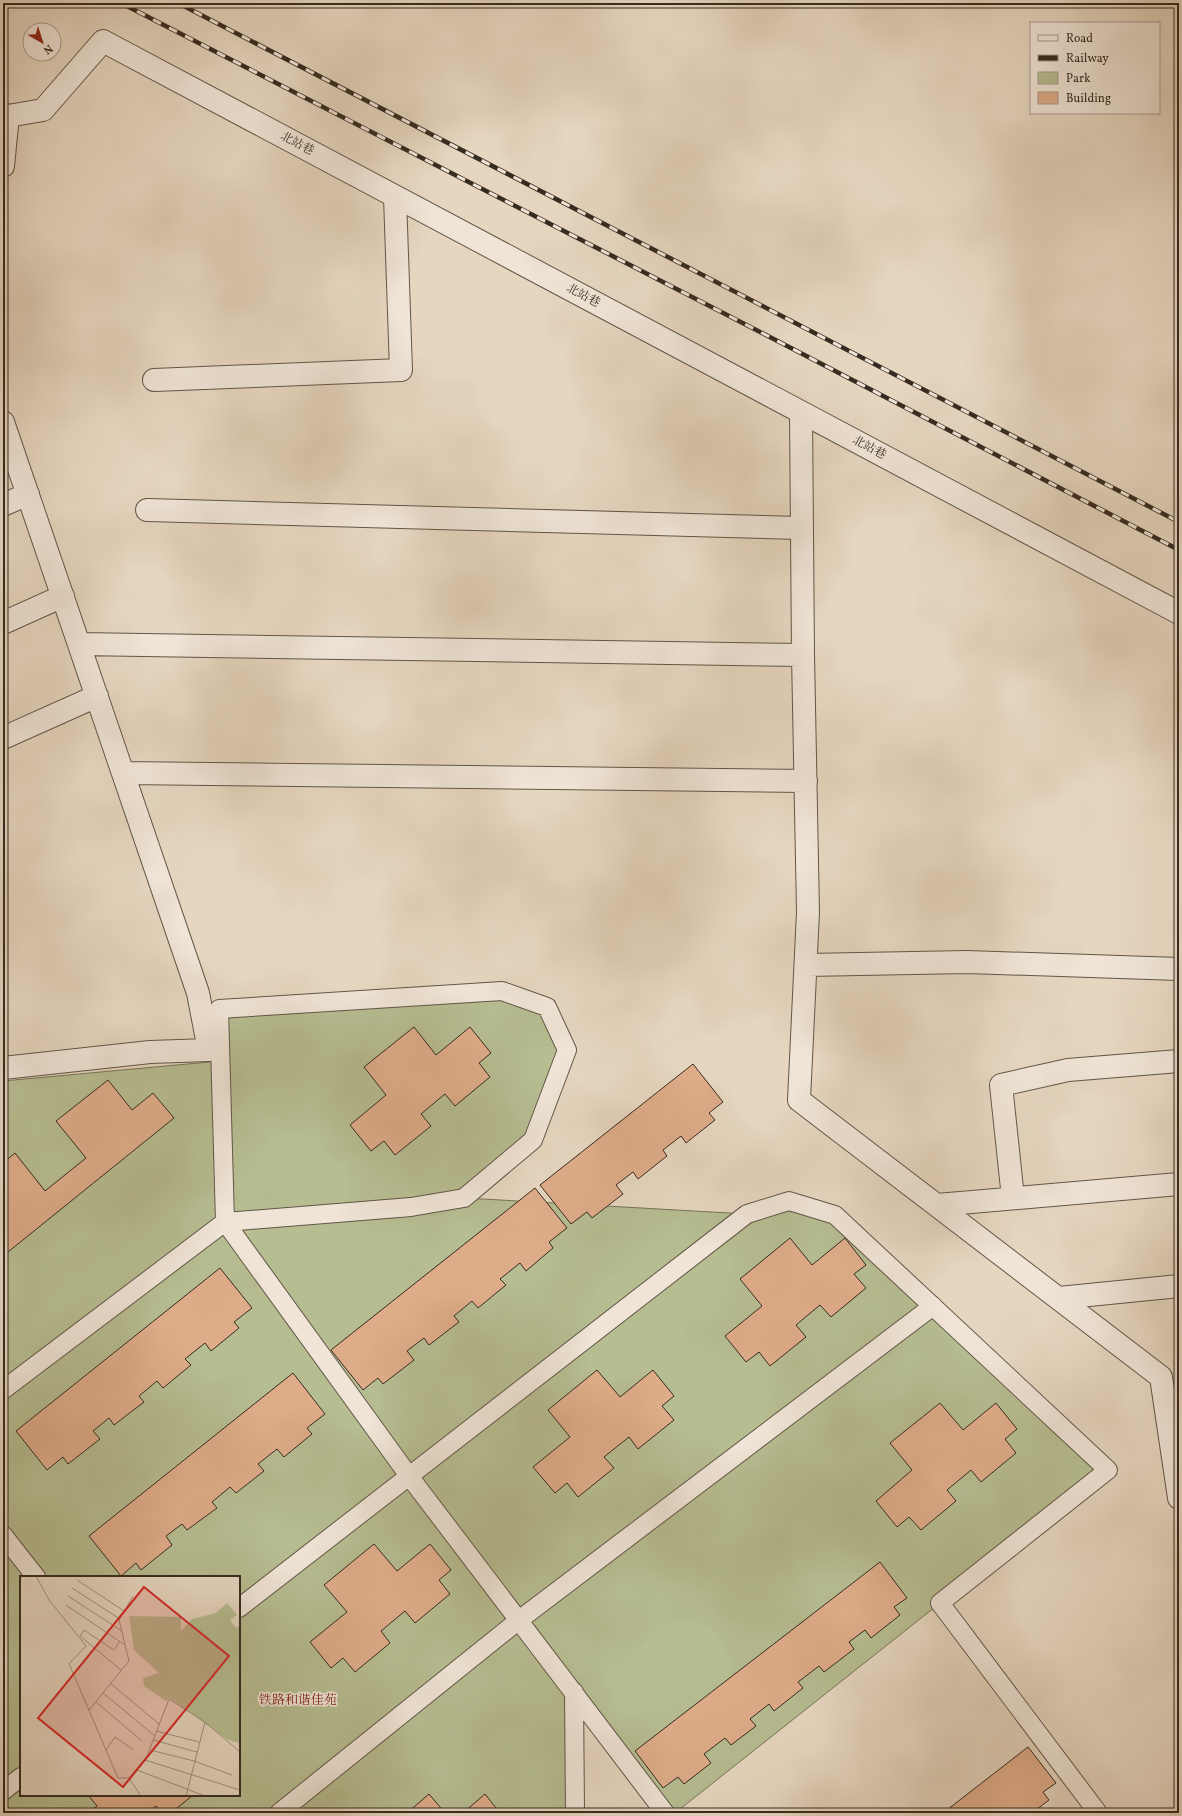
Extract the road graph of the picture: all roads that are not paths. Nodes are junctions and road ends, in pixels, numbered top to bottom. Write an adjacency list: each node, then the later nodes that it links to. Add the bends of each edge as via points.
1 (6, 115): 2 (street); 3 (street, 北站巷, via 43,110 103,41)
2 (3, 166)
3 (396, 197): 4 (street, via 401,370); 5 (street, 北站巷)
4 (154, 380)
5 (801, 412): 10 (street); 12 (street, 北站巷)
6 (3, 422): 7 (street)
7 (28, 494): 8 (street); 11 (street)
8 (3, 505)
9 (147, 510): 10 (street)
10 (802, 528): 15 (street)
11 (63, 596): 13 (street); 14 (street)
12 (1179, 613)
13 (3, 623)
14 (79, 644): 15 (street); 16 (street)
15 (803, 655): 19 (street)
16 (97, 696): 17 (street); 18 (street)
17 (3, 738)
18 (123, 773): 19 (street); 23 (street, via 198,993 209,1050 150,1052)
19 (806, 781): 20 (street)
20 (806, 965): 21 (street, via 966,962); 26 (street, via 799,1100)
21 (1179, 969)
22 (1179, 1061): 25 (street, via 1068,1070 1001,1085)
23 (3, 1068)
24 (1179, 1184): 25 (street)
25 (1013, 1198): 26 (street)
26 (937, 1205): 29 (street)
27 (225, 1222): 27 (lane, via 219,1009 502,991 547,1007 567,1050 533,1140 464,1198 411,1207); 31 (lane); 33 (lane)
28 (1179, 1286): 29 (street)
29 (1059, 1298): 32 (street, via 1162,1377)
30 (932, 1306): 33 (lane, via 835,1216 789,1201 747,1214); 38 (lane); 45 (lane, via 1108,1470 940,1603)
31 (3, 1390)
32 (1171, 1390): 34 (street)
33 (410, 1476): 37 (lane); 38 (lane)
34 (1178, 1486)
35 (3, 1535): 36 (lane)
36 (35, 1576)
37 (240, 1607)
38 (519, 1620): 39 (lane); 42 (lane)
39 (574, 1692): 43 (lane); 44 (lane)
40 (20, 1779): 41 (lane)
41 (3, 1792)
42 (279, 1813)
43 (574, 1813)
44 (665, 1813)
45 (1098, 1813)

